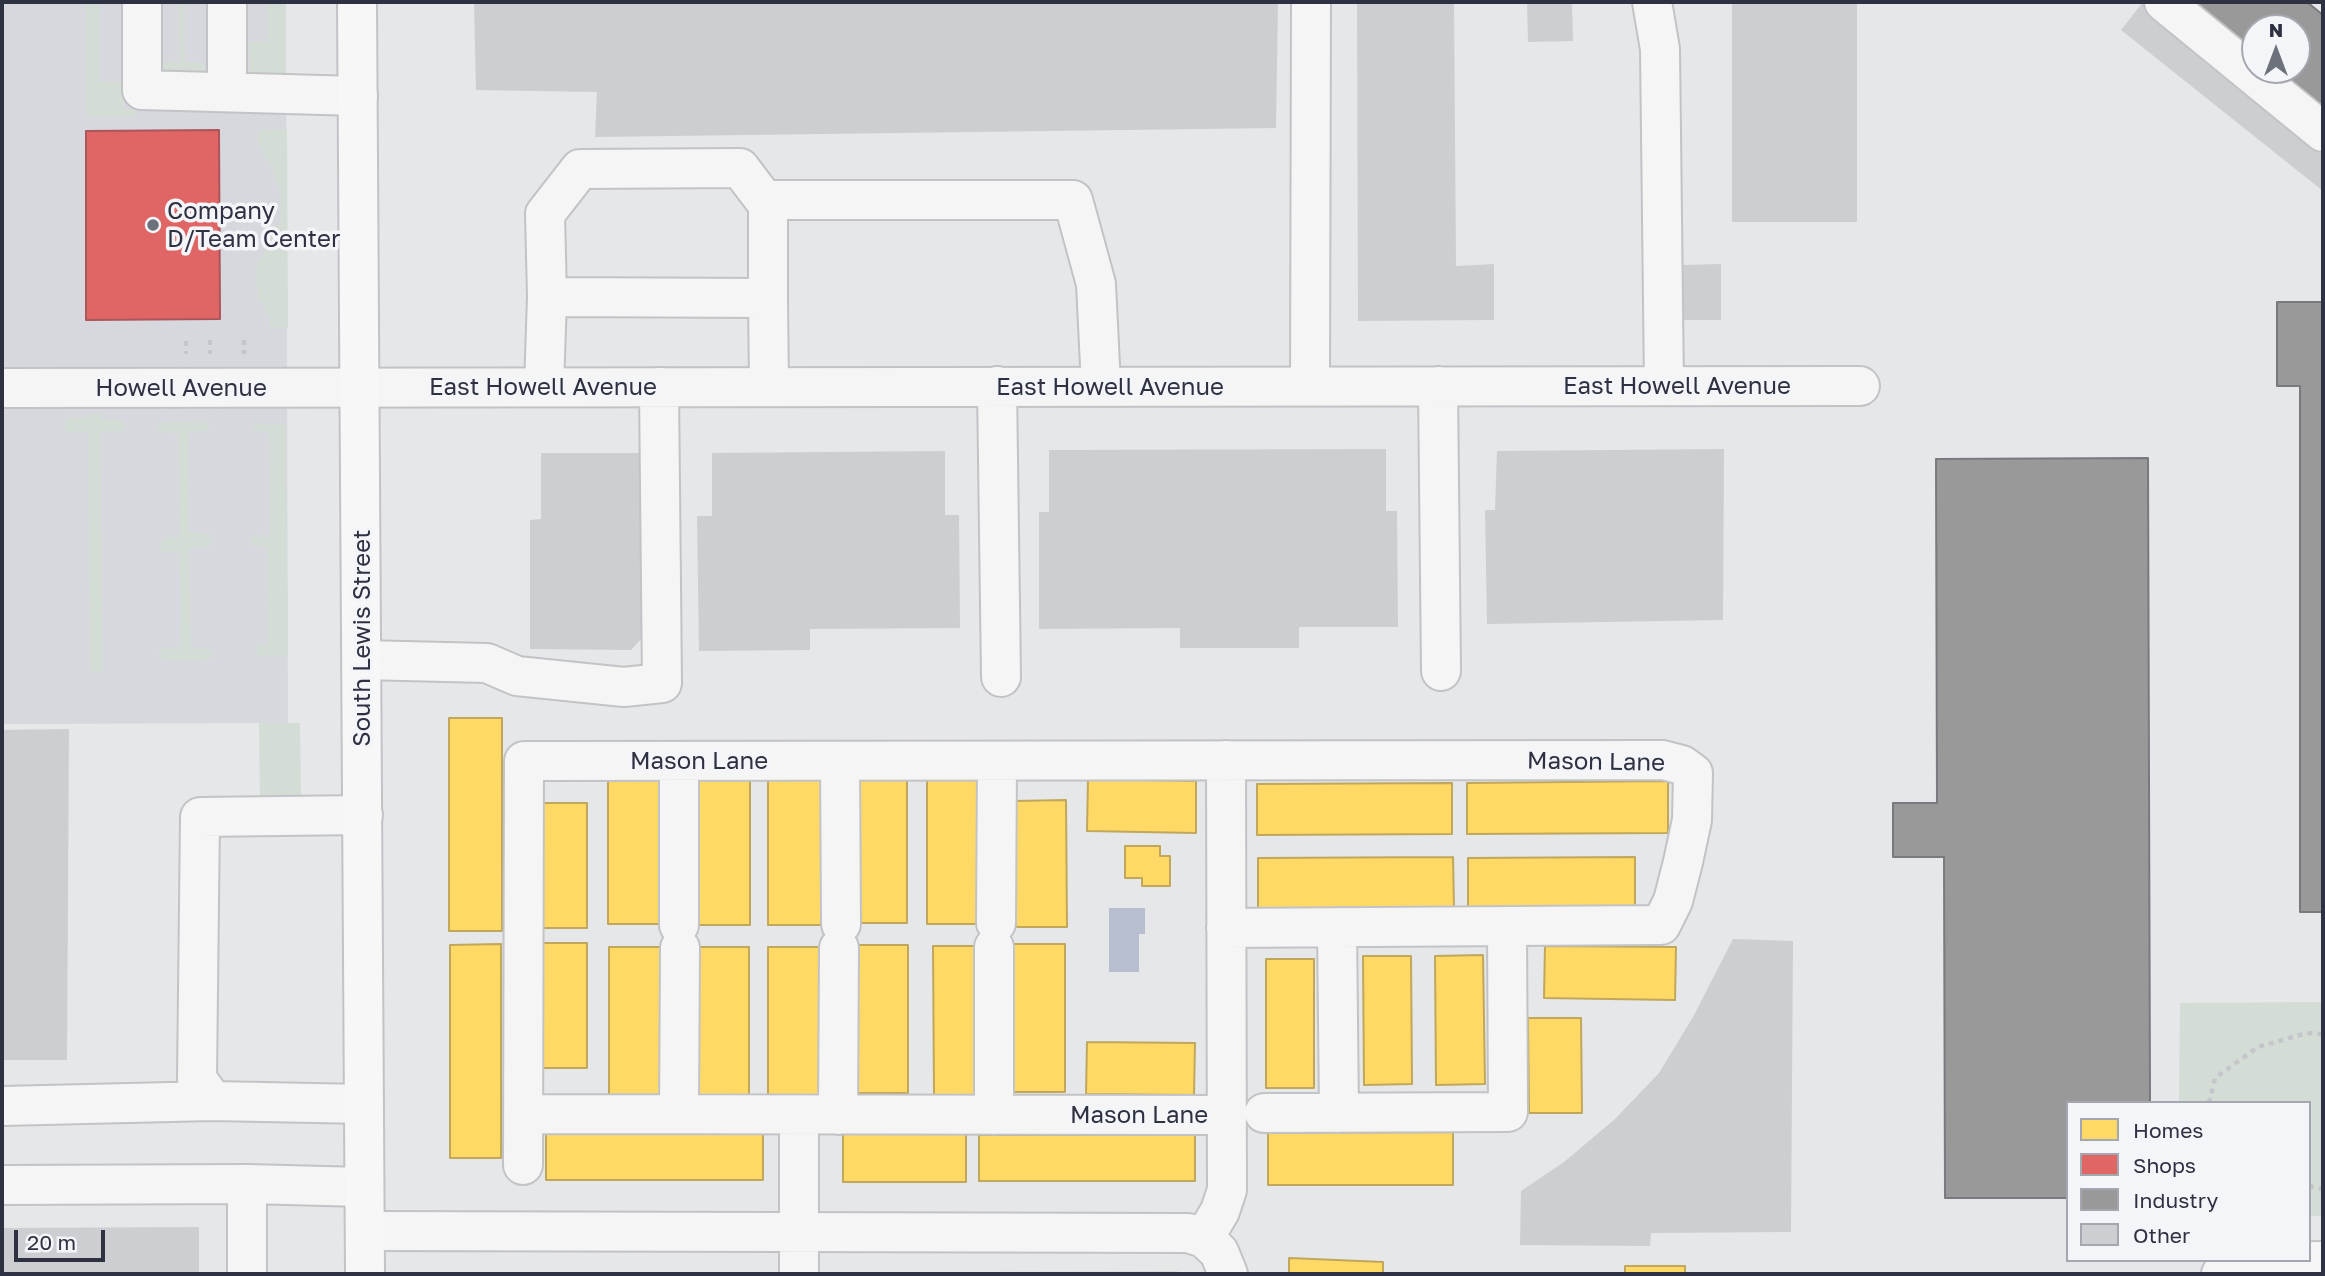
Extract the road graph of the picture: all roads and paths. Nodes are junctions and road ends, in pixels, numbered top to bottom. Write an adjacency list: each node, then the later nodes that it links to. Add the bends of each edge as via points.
1 (142, 2): 7 (street, via 142,90)
2 (227, 2): 7 (street)
3 (357, 2): 8 (main road, South Lewis Street)
4 (1311, 2): 21 (street)
5 (1652, 2): 13 (street, via 1660,49)
6 (2164, 2): 9 (street)
7 (227, 92): 8 (street)
8 (358, 96): 15 (main road, South Lewis Street)
9 (2323, 132)
10 (768, 205): 11 (street, via 740,168 580,169 545,214); 12 (street); 20 (street, via 768,200 1073,200 1096,284)
11 (547, 298): 12 (street); 16 (street)
12 (768, 298): 18 (street)
13 (1664, 386): 14 (street, East Howell Avenue); 22 (street, East Howell Avenue)
14 (1860, 386)
15 (361, 387): 16 (street, East Howell Avenue); 23 (street, Howell Avenue); 24 (main road, South Lewis Street)
16 (544, 387): 17 (street, East Howell Avenue)
17 (659, 387): 18 (street, East Howell Avenue); 24 (street, via 662,683 624,687 516,676 487,663)
18 (769, 387): 19 (street, East Howell Avenue)
19 (997, 387): 20 (street, East Howell Avenue); 26 (street)
20 (1101, 387): 21 (street, East Howell Avenue)
21 (1310, 387): 22 (street, East Howell Avenue)
22 (1438, 387): 25 (street)
23 (2, 388)
24 (362, 660): 31 (main road, South Lewis Street)
25 (1441, 671)
26 (1000, 677)
27 (1227, 760): 30 (street, Mason Lane); 32 (street, Mason Lane, via 1663,760 1693,773 1692,820 1672,901 1661,925); 34 (street, Mason Lane)
28 (679, 761): 29 (street, Mason Lane); 42 (street, Mason Lane, via 524,761); 43 (street)
29 (840, 761): 30 (street, Mason Lane); 45 (street)
30 (997, 762): 46 (street)
31 (363, 815): 36 (street, via 200,817 197,1079); 38 (main road, South Lewis Street)
32 (1507, 926): 33 (street, Mason Lane); 41 (street, via 1508,1112)
33 (1337, 927): 34 (street, Mason Lane); 41 (street)
34 (1226, 928): 47 (street, Mason Lane)
35 (2323, 1034): 37 (path, via 2306,1033 2258,1047 2216,1078)
36 (213, 1101): 38 (street); 39 (street)
37 (2210, 1101)
38 (364, 1104): 51 (main road, South Lewis Street)
39 (2, 1106)
40 (1265, 1113): 41 (street)
41 (1339, 1113)
42 (523, 1114): 43 (street, Mason Lane); 48 (street, Mason Lane)
43 (678, 1114): 44 (street, Mason Lane)
44 (799, 1115): 45 (street, Mason Lane); 52 (street)
45 (838, 1115): 46 (street, Mason Lane)
46 (994, 1115): 47 (street, Mason Lane)
47 (1227, 1115): 54 (street, Mason Lane, via 1227,1190 1220,1211)
48 (523, 1166)
49 (247, 1184): 50 (street); 51 (street); 56 (street)
50 (2, 1185)
51 (365, 1187): 53 (main road, South Lewis Street)
52 (799, 1230): 53 (street, Mason Lane); 54 (street, Mason Lane, via 1188,1233); 58 (street)
53 (365, 1231): 57 (main road, South Lewis Street)
54 (1217, 1255)
55 (2240, 1262): 59 (street)
56 (247, 1274)
57 (365, 1274)
58 (799, 1274)
59 (2221, 1274)

